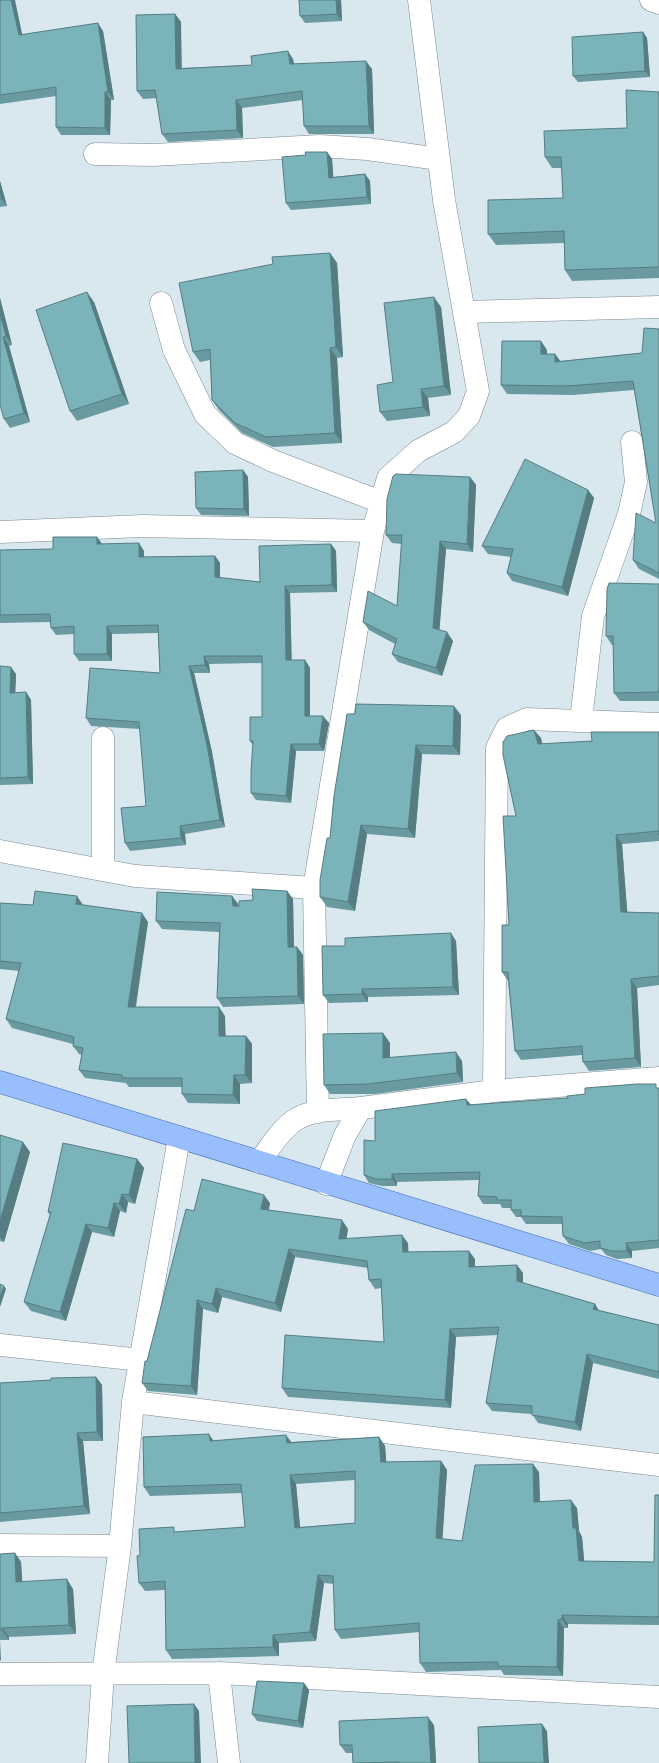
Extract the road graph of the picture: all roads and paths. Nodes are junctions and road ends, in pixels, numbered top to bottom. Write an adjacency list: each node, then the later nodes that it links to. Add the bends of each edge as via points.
1 (419, 0): 5 (street)
2 (651, 0): 3 (street)
3 (659, 3)
4 (95, 154): 5 (street, via 153,155 320,146 367,149)
5 (439, 159): 8 (street)
6 (161, 303): 10 (street, via 174,350 205,414 235,444)
7 (659, 307): 8 (street)
8 (464, 312): 10 (street, via 478,391 469,416 454,432 418,451 388,478)
9 (632, 442): 13 (street, via 636,482 629,514 593,616)
10 (381, 502): 11 (street)
11 (372, 531): 12 (street, via 142,526); 18 (street)
12 (0, 532)
13 (581, 720): 14 (street); 21 (street, via 527,719 507,728 498,748)
14 (659, 724)
15 (103, 738): 17 (street)
16 (0, 851): 17 (street)
17 (103, 870): 18 (street, via 135,876)
18 (314, 888): 23 (street)
19 (659, 1078): 21 (street)
20 (0, 1082): 24 (main road)
21 (494, 1091): 22 (street)
22 (361, 1108): 23 (street); 26 (street, via 345,1135)
23 (318, 1112): 25 (street, via 296,1120 283,1130)
24 (179, 1138): 25 (main road); 29 (street)
25 (259, 1162): 26 (main road)
26 (326, 1184): 27 (main road)
27 (659, 1285)
28 (0, 1345): 29 (street)
29 (141, 1360): 30 (street)
30 (133, 1402): 31 (street); 33 (street)
31 (659, 1465)
32 (0, 1545): 33 (street)
33 (120, 1546): 36 (street)
34 (219, 1673): 36 (street); 37 (street); 39 (street)
35 (0, 1674): 36 (street)
36 (103, 1674): 38 (street)
37 (659, 1697)
38 (97, 1763)
39 (229, 1763)

